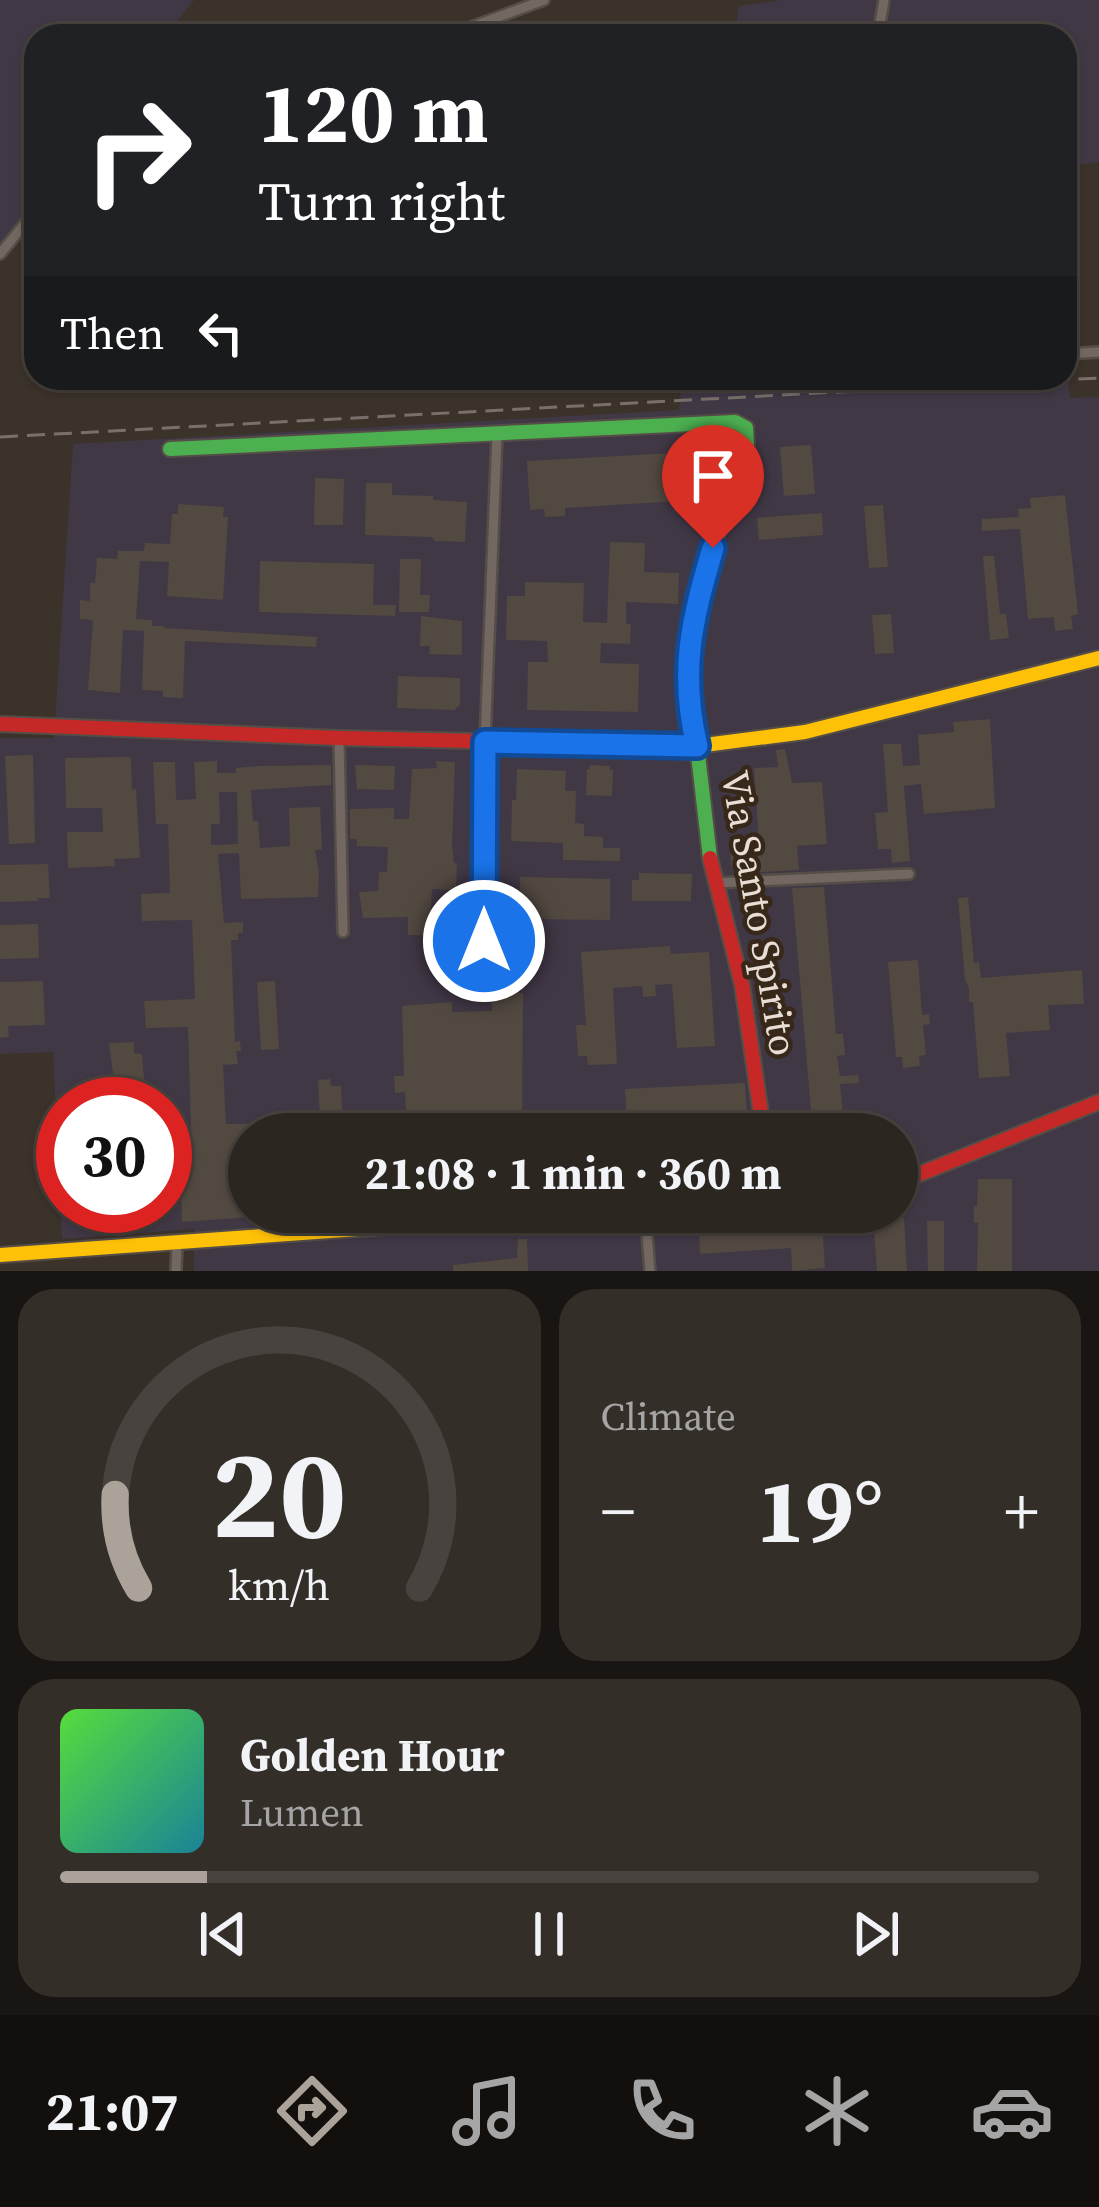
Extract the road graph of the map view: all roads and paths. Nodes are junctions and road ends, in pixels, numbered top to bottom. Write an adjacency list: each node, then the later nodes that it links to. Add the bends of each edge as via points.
1 (544, 0): 2 (street)
2 (479, 24)
3 (24, 225): 4 (street)
4 (0, 254)
5 (497, 435): 6 (street, Via Santo Spirito); 10 (street); 11 (street, Via Santo Spirito, via 735,422 746,428 748,444 694,615 686,670)
6 (170, 449)
7 (1099, 658): 11 (street, via 805,732)
8 (0, 724): 9 (street)
9 (339, 738): 10 (street); 14 (street)
10 (485, 742): 11 (street); 15 (street)
11 (697, 746): 13 (street, Via Santo Spirito)
12 (908, 874): 13 (street)
13 (716, 883): 17 (street, Via Santo Spirito)
14 (343, 932)
15 (484, 941)
16 (1099, 1102): 18 (street)
17 (761, 1113)
18 (918, 1175)
19 (330, 1233): 21 (street)
20 (647, 1233): 24 (street)
21 (177, 1245): 22 (street); 23 (street)
22 (0, 1255)
23 (176, 1271)
24 (650, 1271)

